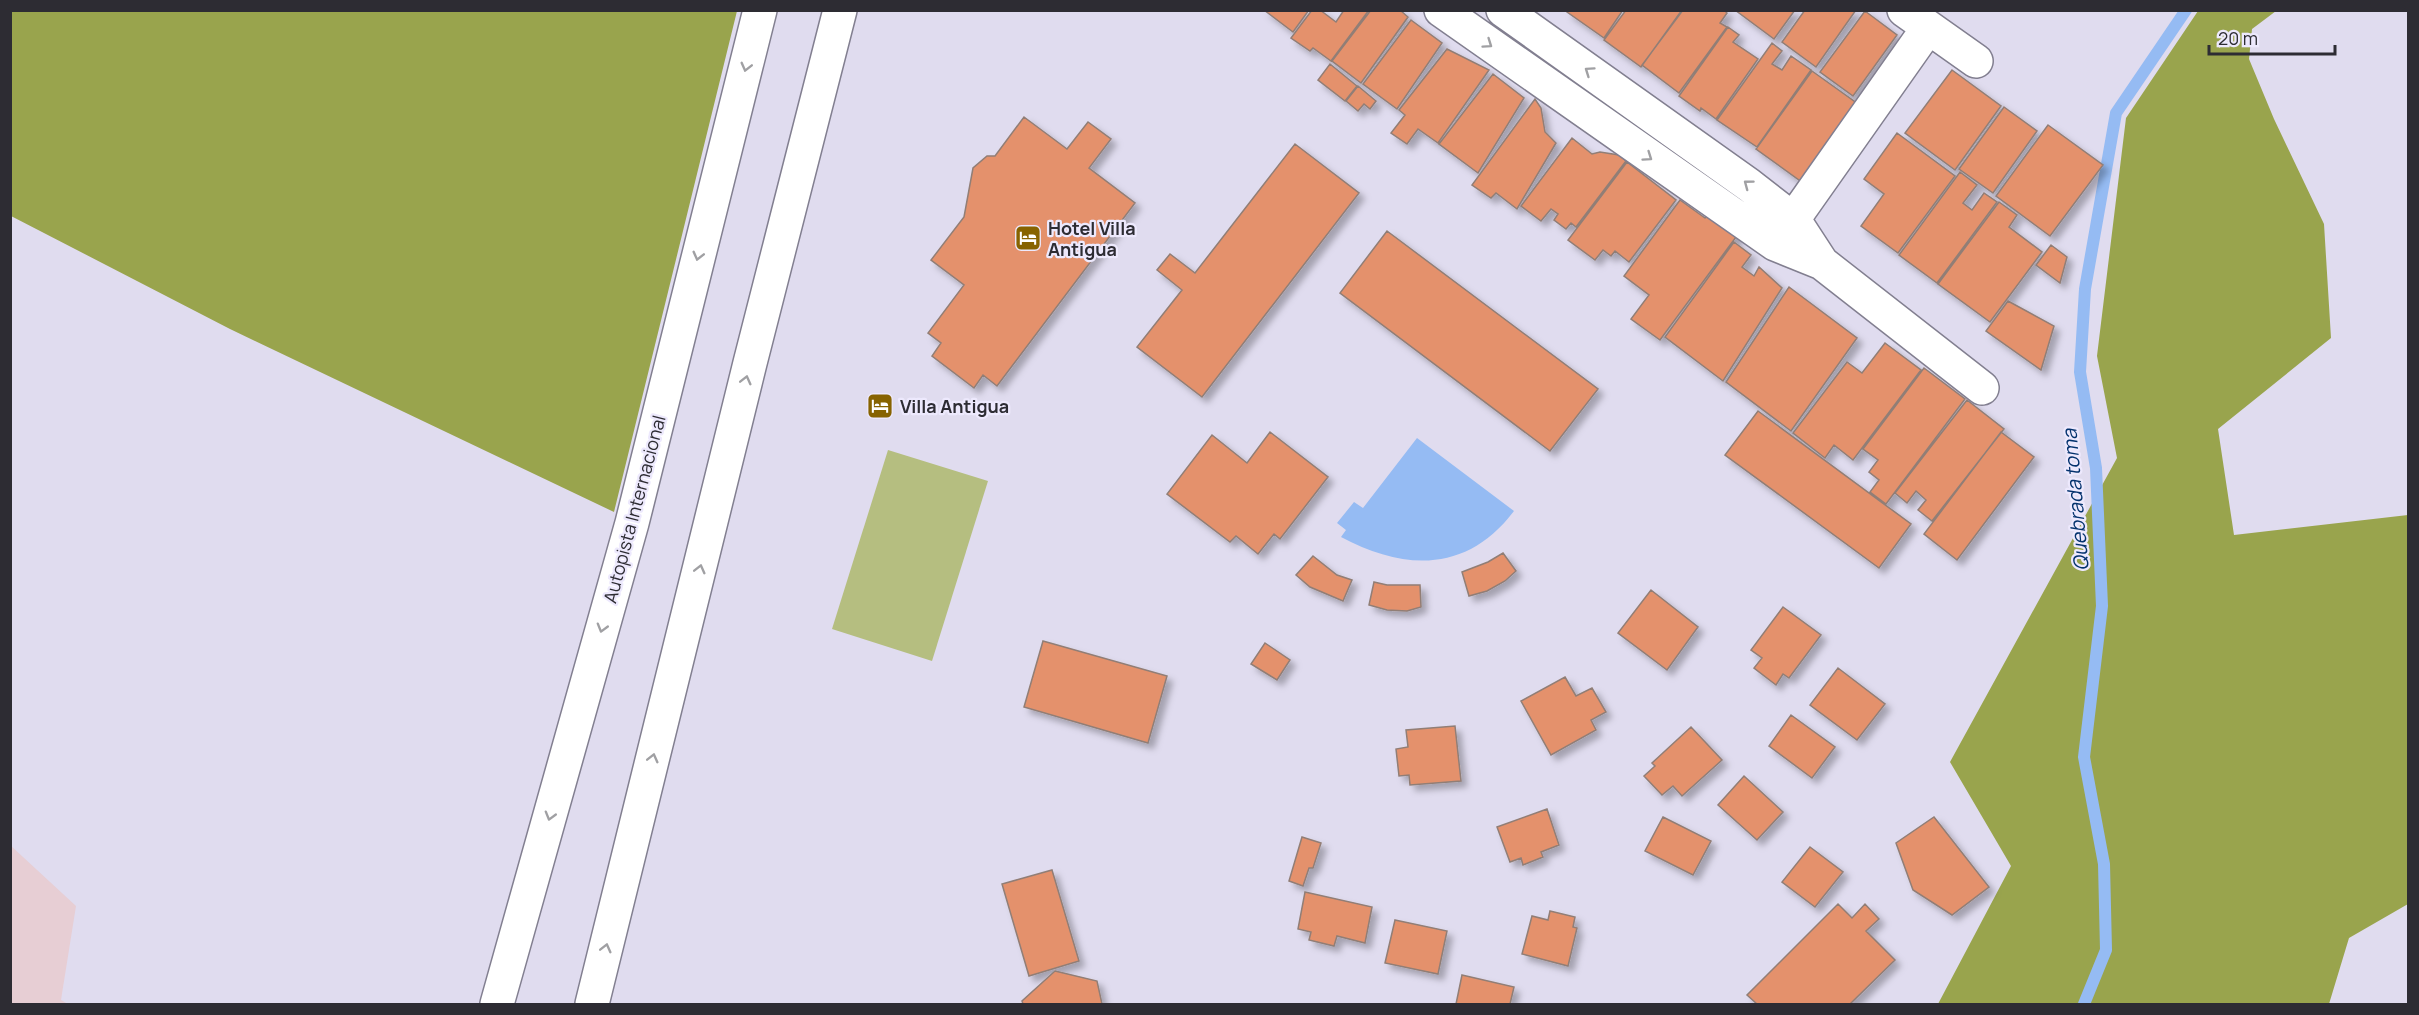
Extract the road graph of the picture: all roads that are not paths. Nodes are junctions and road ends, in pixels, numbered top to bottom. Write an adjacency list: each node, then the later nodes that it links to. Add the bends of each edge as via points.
1 (760, 10): 9 (main road, Autopista Internacional, one-way to 9, via 632,523)
2 (840, 10): 10 (main road, one-way to 2)
3 (1441, 10): 7 (main road, one-way to 7)
4 (1503, 10): 7 (main road, one-way to 4, via 1749,185)
5 (1916, 19): 6 (main road); 7 (main road)
6 (1976, 61)
7 (1785, 232): 8 (main road)
8 (1982, 388)
9 (497, 1005)
10 (592, 1005)

